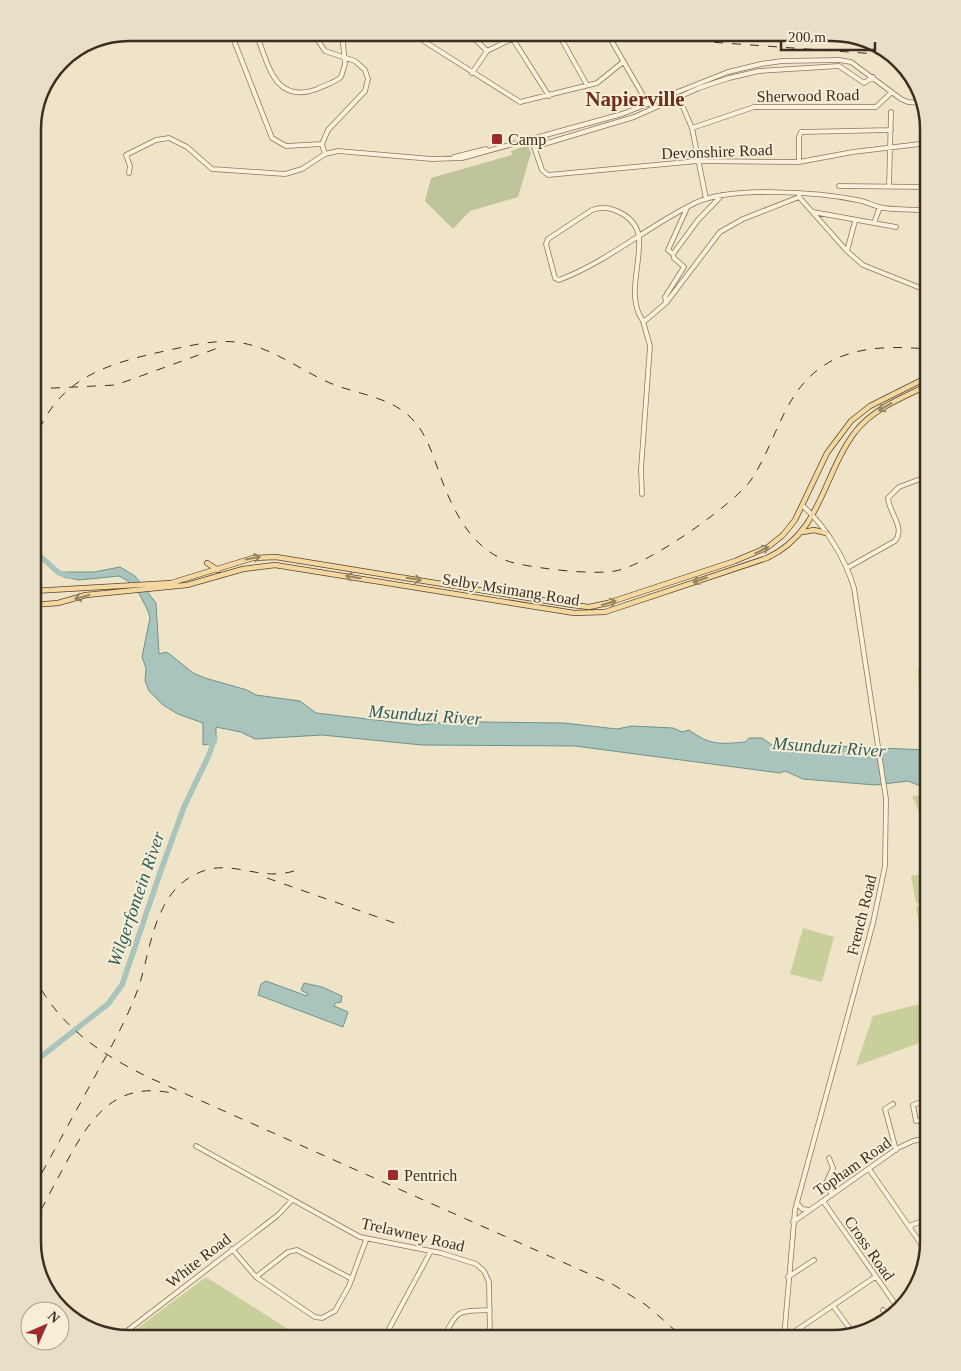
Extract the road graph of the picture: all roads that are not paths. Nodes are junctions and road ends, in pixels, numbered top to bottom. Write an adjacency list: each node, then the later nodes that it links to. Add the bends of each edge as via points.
1 (235, 41): 26 (street, via 272,138 286,146)
2 (260, 41): 12 (street, via 276,81 293,92 306,92 338,80 344,70)
3 (319, 41): 12 (street, via 325,51)
4 (343, 41): 12 (street)
5 (423, 41): 14 (street)
6 (478, 41): 11 (street)
7 (506, 41): 11 (street)
8 (514, 41): 18 (street)
9 (562, 41): 16 (street)
10 (611, 41): 13 (street)
11 (487, 51): 14 (street)
12 (345, 58): 26 (street, via 355,61 365,70 367,87 328,130)
13 (623, 62): 16 (street, via 602,80); 21 (street)
14 (472, 73): 18 (street, via 520,102)
15 (873, 77): 17 (street); 19 (street, via 864,83 839,66 780,68 729,78); 21 (street, via 851,62 839,60 761,64 709,78)
16 (587, 85): 18 (street)
17 (892, 92): 20 (street, via 908,102); 23 (street, Sherwood Road, via 876,106 754,107)
18 (550, 96)
19 (679, 98): 23 (street); 28 (street, via 634,117)
20 (916, 103)
21 (648, 104): 25 (street)
22 (891, 112): 24 (street)
23 (692, 128): 31 (street)
24 (891, 130): 29 (street); 32 (street, via 804,131 799,137)
25 (531, 138): 28 (street, Devonshire Road); 30 (street, via 462,158 432,159 338,151)
26 (322, 144): 30 (street)
27 (920, 144): 29 (street, Devonshire Road)
28 (534, 147): 31 (street, Devonshire Road, via 542,170 548,175)
29 (891, 148): 32 (street, Devonshire Road); 35 (street)
30 (324, 154): 33 (street, via 302,169 285,174 212,169 179,142 169,138 156,140 126,155)
31 (698, 161): 32 (street, Devonshire Road); 39 (street)
32 (799, 162)
33 (129, 173)
34 (839, 186): 35 (street)
35 (889, 186): 36 (street)
36 (920, 187)
37 (722, 194): 38 (street); 39 (street); 49 (street, via 693,225)
38 (799, 196): 40 (street, via 853,199); 43 (street); 51 (street, via 720,232)
39 (706, 199): 41 (street)
40 (880, 207): 42 (street); 45 (street)
41 (687, 208): 47 (street); 49 (street, via 668,248)
42 (920, 210)
43 (812, 212): 44 (street); 48 (street)
44 (855, 221): 45 (street); 48 (street)
45 (874, 223): 46 (street)
46 (896, 227)
47 (639, 236): 47 (street, via 559,280 554,276 546,243 551,236 596,208 623,213); 52 (street, via 635,297 636,310)
48 (847, 252): 50 (street, via 863,266)
49 (673, 254): 51 (street, via 684,267 665,297)
50 (920, 288)
51 (666, 303): 52 (street)
52 (643, 321): 56 (street, via 650,346)
53 (920, 381): 57 (main road, Selby Msimang Road, via 870,406 851,421 827,453)
54 (920, 389): 58 (main road, Selby Msimang Road, one-way to 58, via 887,405 861,425 843,452)
55 (920, 479): 62 (street, via 899,487 888,498 899,528 895,541)
56 (642, 494)
57 (803, 506): 58 (street, French Road); 63 (main road, Selby Msimang Road, one-way to 57, via 253,558 276,556 589,607 608,604 761,551 783,535)
58 (814, 515): 59 (main road, Selby Msimang Road); 60 (street, French Road)
59 (801, 532): 60 (main road, via 814,530); 65 (main road, Selby Msimang Road, one-way to 65, via 784,549 767,558 590,614 285,566 253,566)
60 (826, 533): 62 (street, French Road)
61 (207, 563): 63 (main road)
62 (847, 568): 81 (street, French Road, via 856,599 878,736 886,799 886,858 876,908)
63 (218, 570): 64 (main road, Selby Msimang Road)
64 (192, 578): 65 (main road, via 208,576); 66 (main road, Selby Msimang Road)
65 (212, 579): 66 (main road, Selby Msimang Road, via 187,585)
66 (154, 587): 67 (main road, Selby Msimang Road)
67 (129, 588): 68 (main road, Selby Msimang Road); 69 (main road, Selby Msimang Road, one-way to 69)
68 (41, 591)
69 (41, 604)
70 (920, 1103): 72 (street, via 913,1104 915,1120)
71 (892, 1104): 75 (street, via 885,1109)
72 (920, 1121)
73 (920, 1140): 75 (street, Topham Road)
74 (196, 1146): 79 (street, Trelawney Road)
75 (896, 1150): 77 (street, Topham Road)
76 (828, 1158): 78 (street, via 833,1168 826,1183)
77 (869, 1169): 78 (street, Topham Road); 85 (street)
78 (832, 1195): 80 (street, Topham Road)
79 (291, 1201): 86 (street, Trelawney Road); 88 (street, White Road, via 278,1215)
80 (823, 1201): 82 (street, Topham Road); 93 (street, Cross Road)
81 (797, 1202): 82 (street, via 802,1209); 83 (street, French Road)
82 (811, 1210): 83 (street, Topham Road)
83 (793, 1222): 91 (street, French Road)
84 (920, 1222): 85 (street)
85 (909, 1226): 87 (street)
86 (366, 1240): 89 (street, Trelawney Road); 94 (street)
87 (920, 1242)
88 (232, 1249): 92 (street); 99 (street, White Road)
89 (431, 1251): 97 (street, Trelawney Road, via 460,1257 480,1266 489,1282); 100 (street)
90 (814, 1260): 91 (street)
91 (788, 1276): 103 (street, French Road)
92 (256, 1277): 94 (street, via 288,1252 297,1250); 94 (street, via 319,1318 335,1311)
93 (875, 1277): 95 (street, Cross Road); 96 (street)
94 (352, 1279)
95 (895, 1303)
96 (834, 1307): 98 (street); 104 (street)
97 (490, 1310): 101 (street, via 458,1313); 102 (street, Trelawney Road)
98 (849, 1328)
99 (128, 1330)
100 (388, 1330)
101 (448, 1330)
102 (490, 1330)
103 (785, 1330)
104 (797, 1330)

